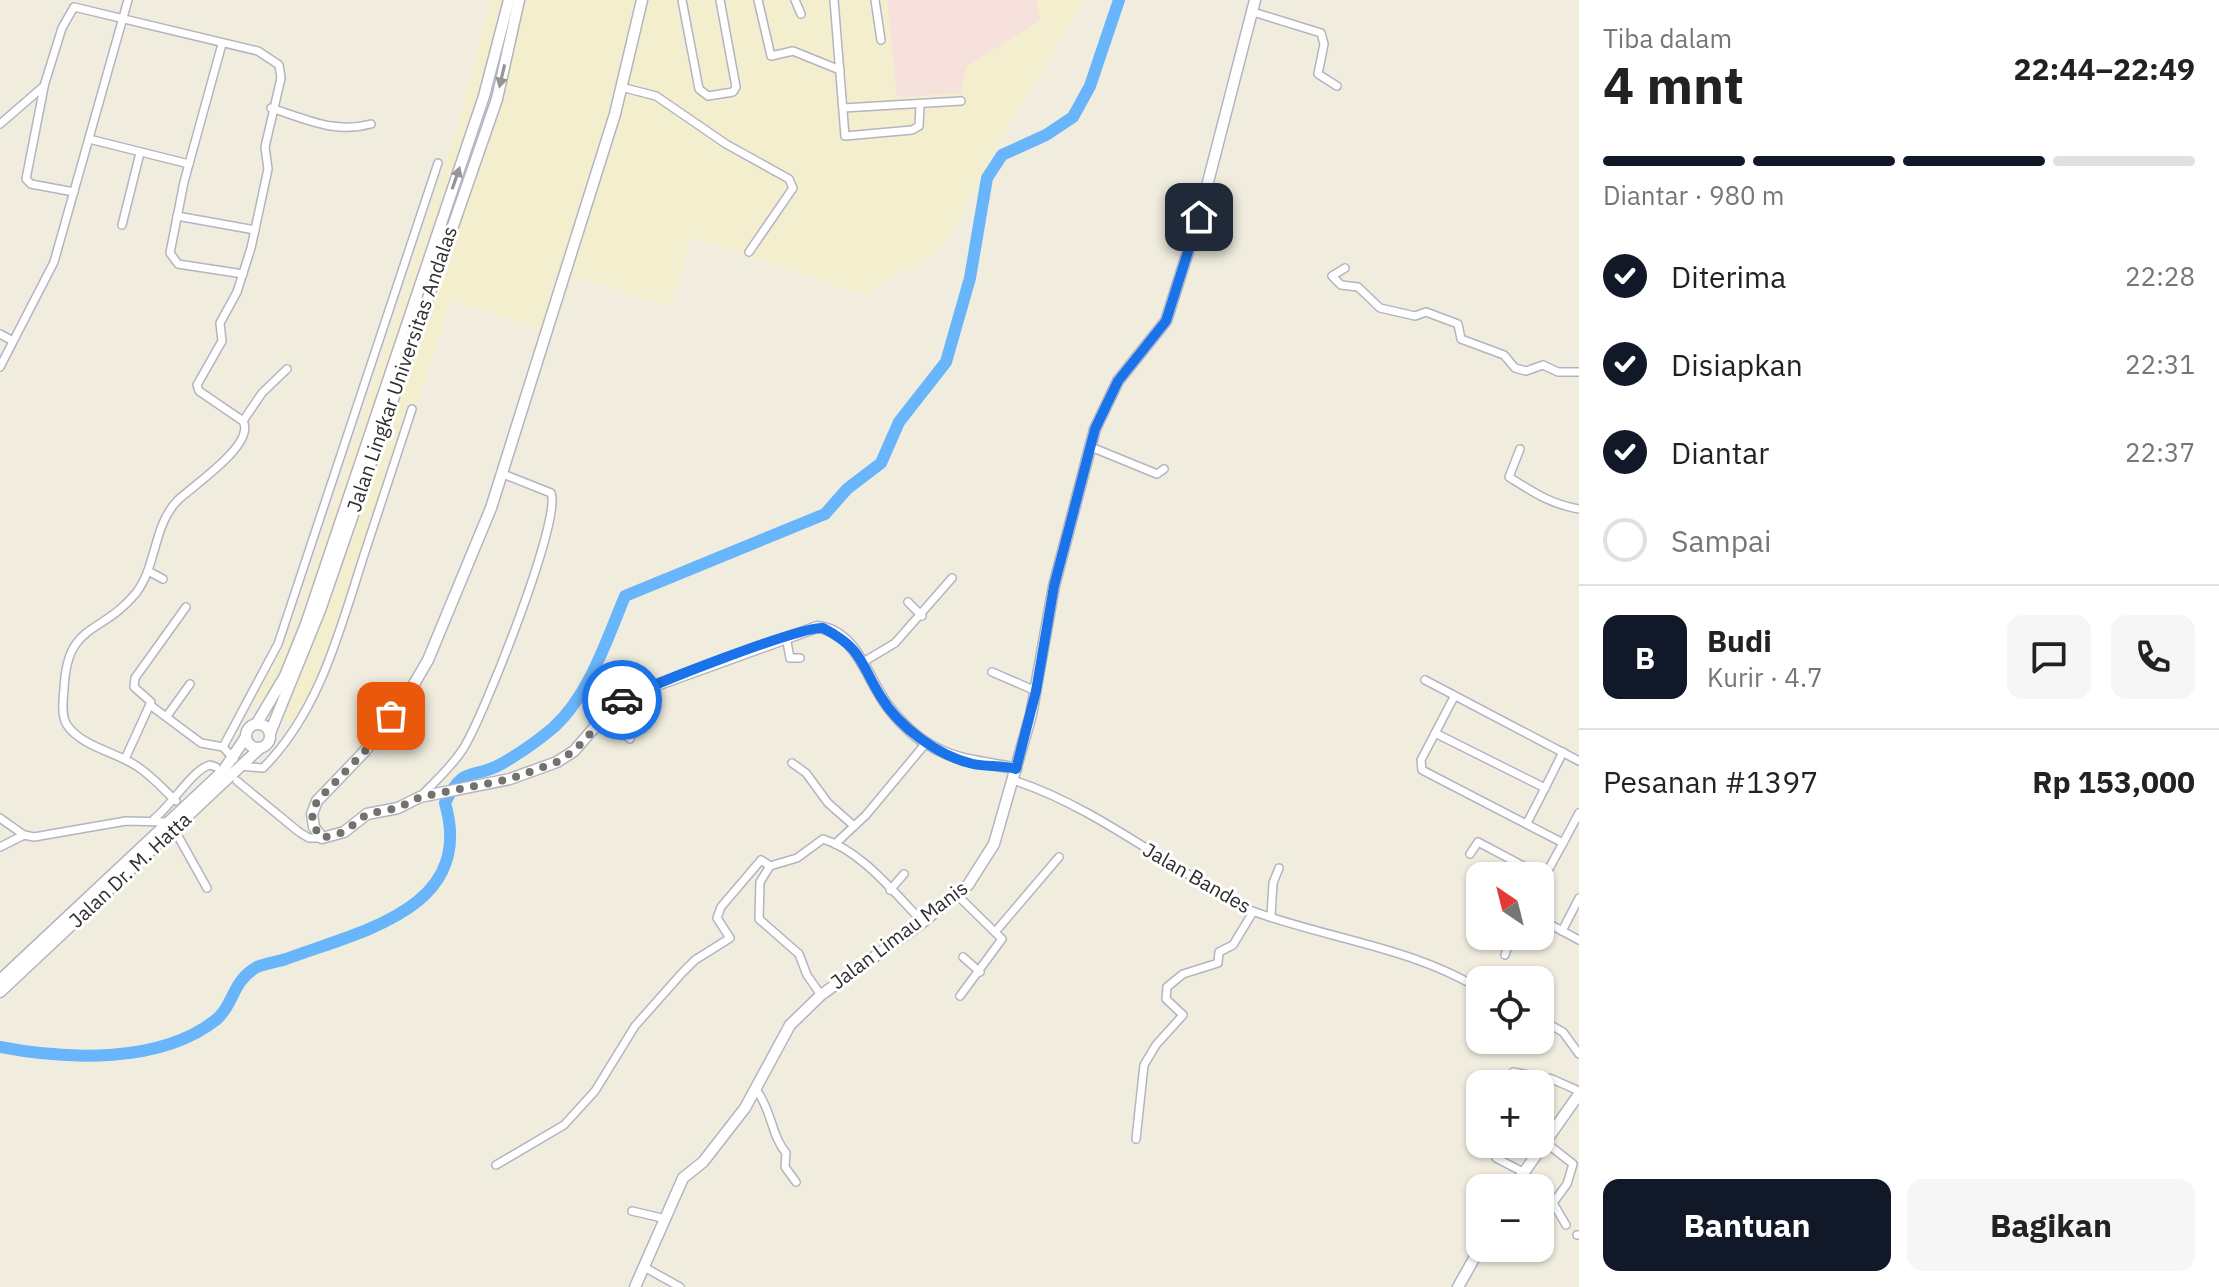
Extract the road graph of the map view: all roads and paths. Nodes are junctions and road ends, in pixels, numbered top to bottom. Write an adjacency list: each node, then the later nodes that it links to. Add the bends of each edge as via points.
1 (128, 0): 14 (street)
2 (509, 0): 67 (street, Jalan Lingkar Universitas Andalas, one-way to 2, via 285,676 306,624 484,96)
3 (519, 0): 68 (street, Jalan Lingkar Universitas Andalas, one-way to 68, via 497,99 320,610)
4 (642, 0): 20 (street)
5 (682, 0): 6 (street, via 699,89 708,96 736,87)
6 (720, 0)
7 (758, 0): 17 (street, via 771,56 793,51)
8 (795, 0): 13 (street)
9 (834, 0): 17 (street)
10 (875, 0): 15 (street)
11 (1255, 0): 12 (street, Jalan Limau Manis)
12 (1253, 12): 19 (street, via 1321,33 1318,74); 45 (street, Jalan Limau Manis, via 1166,321 1111,392)
13 (801, 14)
14 (124, 17): 16 (street); 18 (street, via 72,9); 27 (street)
15 (881, 40)
16 (222, 44): 23 (street, via 275,60 281,78); 30 (street)
17 (840, 70): 24 (street)
18 (44, 86): 25 (street); 31 (street, via 26,179)
19 (1337, 86)
20 (621, 87): 35 (street, via 656,96 789,179 793,188); 48 (street)
21 (961, 101): 22 (street)
22 (920, 106): 24 (street); 24 (street, via 917,128 850,138 844,132)
23 (271, 108): 26 (street, via 329,127); 34 (street, via 265,147 268,169)
24 (843, 108)
25 (0, 124)
26 (371, 124)
27 (89, 139): 28 (street); 31 (street)
28 (140, 153): 30 (street); 33 (street)
29 (438, 163): 73 (street, via 278,644)
30 (189, 164): 32 (street)
31 (74, 192): 39 (street, via 49,276)
32 (177, 216): 34 (street); 37 (street, via 173,261)
33 (122, 225)
34 (255, 230): 37 (street)
35 (749, 252)
36 (1345, 268): 42 (street, via 1332,276 1341,285 1358,287 1380,308 1415,316 1426,312 1458,324 1461,339 1504,355 1515,368 1526,371 1543,365 1558,372)
37 (243, 274): 44 (street, via 220,323 222,341 197,385)
38 (0, 334): 39 (street)
39 (13, 341): 40 (street)
40 (0, 367)
41 (287, 369): 44 (street)
42 (1579, 372)
43 (412, 409): 78 (street, via 310,707 286,745 263,768)
44 (243, 421): 50 (street, via 246,427 233,453 170,508)
45 (1091, 447): 47 (street, via 1157,474); 62 (street, Jalan Limau Manis, via 1054,586)
46 (1520, 449): 49 (street, via 1509,477 1539,498)
47 (1164, 469)
48 (503, 474): 84 (street, via 551,493 554,503 519,620 465,747); 93 (street, via 428,660 403,703 317,801 312,814)
49 (1579, 509)
50 (148, 571): 52 (street); 76 (street, via 134,595 74,645 65,662 68,726)
51 (952, 578): 55 (street)
52 (163, 579)
53 (908, 602): 55 (street)
54 (186, 607): 64 (street, via 135,678 134,687)
55 (922, 616): 58 (street)
56 (786, 637): 57 (street, via 791,660); 58 (street, via 823,628 840,637); 66 (street, via 659,681 619,701)
57 (800, 658)
58 (866, 666): 72 (street, via 882,700)
59 (992, 672): 62 (street)
60 (1425, 680): 63 (street)
61 (190, 684): 65 (street)
62 (1036, 691): 81 (street, Jalan Limau Manis)
63 (1454, 697): 69 (street); 75 (street)
64 (150, 705): 65 (street); 76 (street)
65 (167, 716): 73 (street, via 201,743)
66 (604, 717): 71 (street); 84 (street, via 566,756 510,779)
67 (257, 723): 68 (street); 70 (street)
68 (270, 733): 74 (street)
69 (1435, 733): 83 (street); 89 (street, via 1421,760 1422,770)
70 (246, 737): 74 (street, via 250,746); 78 (street, Jalan Dr. M. Hatta)
71 (630, 739)
72 (926, 743): 81 (street, via 959,760); 91 (street)
73 (223, 747): 78 (street)
74 (260, 748): 78 (street, Jalan Dr. M. Hatta)
75 (1563, 752): 77 (street); 83 (street)
76 (125, 759): 85 (street)
77 (1579, 761)
78 (237, 762): 90 (street, Jalan Dr. M. Hatta)
79 (792, 763): 91 (street)
80 (216, 767): 85 (street, via 196,772)
81 (1015, 774): 106 (street, Jalan Limau Manis, via 994,844); 108 (street, Jalan Bandes)
82 (237, 781): 93 (street, via 299,832)
83 (1545, 788): 89 (street)
84 (426, 796): 93 (street, via 367,814 344,832)
85 (176, 801): 88 (street)
86 (1579, 813): 94 (street)
87 (0, 818): 92 (street)
88 (154, 819): 90 (street); 92 (street)
89 (1527, 823): 94 (street)
90 (170, 826): 104 (street); 119 (street, Jalan Dr. M. Hatta); 121 (street, Jalan Dr. M. Hatta)
91 (854, 826): 95 (street)
92 (24, 835): 96 (street)
93 (322, 838)
94 (1563, 843): 100 (street)
95 (835, 844): 101 (street, via 823,839 797,858); 105 (street)
96 (0, 847)
97 (1470, 854): 99 (street, via 1478,842)
98 (1059, 857): 112 (street)
99 (1511, 862)
100 (1552, 862)
101 (770, 866): 122 (street, via 760,882 759,919 799,954); 134 (street, via 761,860 721,907 717,918 730,938 695,960 635,1026 585,1103 564,1125)
102 (1279, 868): 109 (street)
103 (904, 874): 105 (street)
104 (207, 888)
105 (890, 890): 110 (street)
106 (957, 895): 110 (street, Jalan Limau Manis); 112 (street)
107 (1579, 898): 113 (street)
108 (1253, 912): 109 (street, Jalan Bandes); 130 (street, via 1233,945 1219,952 1218,963 1183,974 1167,987 1166,999 1183,1015 1144,1065)
109 (1271, 916): 120 (street, Jalan Bandes, via 1394,951)
110 (923, 922): 122 (street, Jalan Limau Manis)
111 (1554, 927): 113 (street)
112 (996, 931): 118 (street, via 1002,942)
113 (1562, 931): 114 (street)
114 (1579, 940)
115 (1507, 950): 116 (street)
116 (1505, 955)
117 (963, 957): 118 (street)
118 (980, 972): 123 (street)
119 (0, 980)
120 (1466, 981)
121 (0, 992)
122 (821, 995): 127 (street, Jalan Limau Manis, via 790,1025)
123 (960, 996)
124 (1554, 1027): 125 (street)
125 (1579, 1054)
126 (1554, 1080): 128 (street)
127 (757, 1091): 136 (street, via 771,1113 774,1139 786,1153 787,1172); 138 (street, Jalan Limau Manis, via 703,1162 683,1178)
128 (1579, 1092): 129 (street)
129 (1554, 1129)
130 (1136, 1139)
131 (1554, 1149): 139 (street, via 1573,1164 1567,1184 1553,1200)
132 (1496, 1158): 135 (street)
133 (1533, 1158): 135 (street)
134 (496, 1165)
135 (1523, 1172)
136 (796, 1182)
137 (632, 1211): 138 (street)
138 (666, 1219): 141 (street, Jalan Limau Manis)
139 (1566, 1225)
140 (1472, 1262): 144 (street)
141 (644, 1267): 142 (street, Jalan Limau Manis); 143 (street)
142 (635, 1287)
143 (680, 1287)
144 (1458, 1287)

